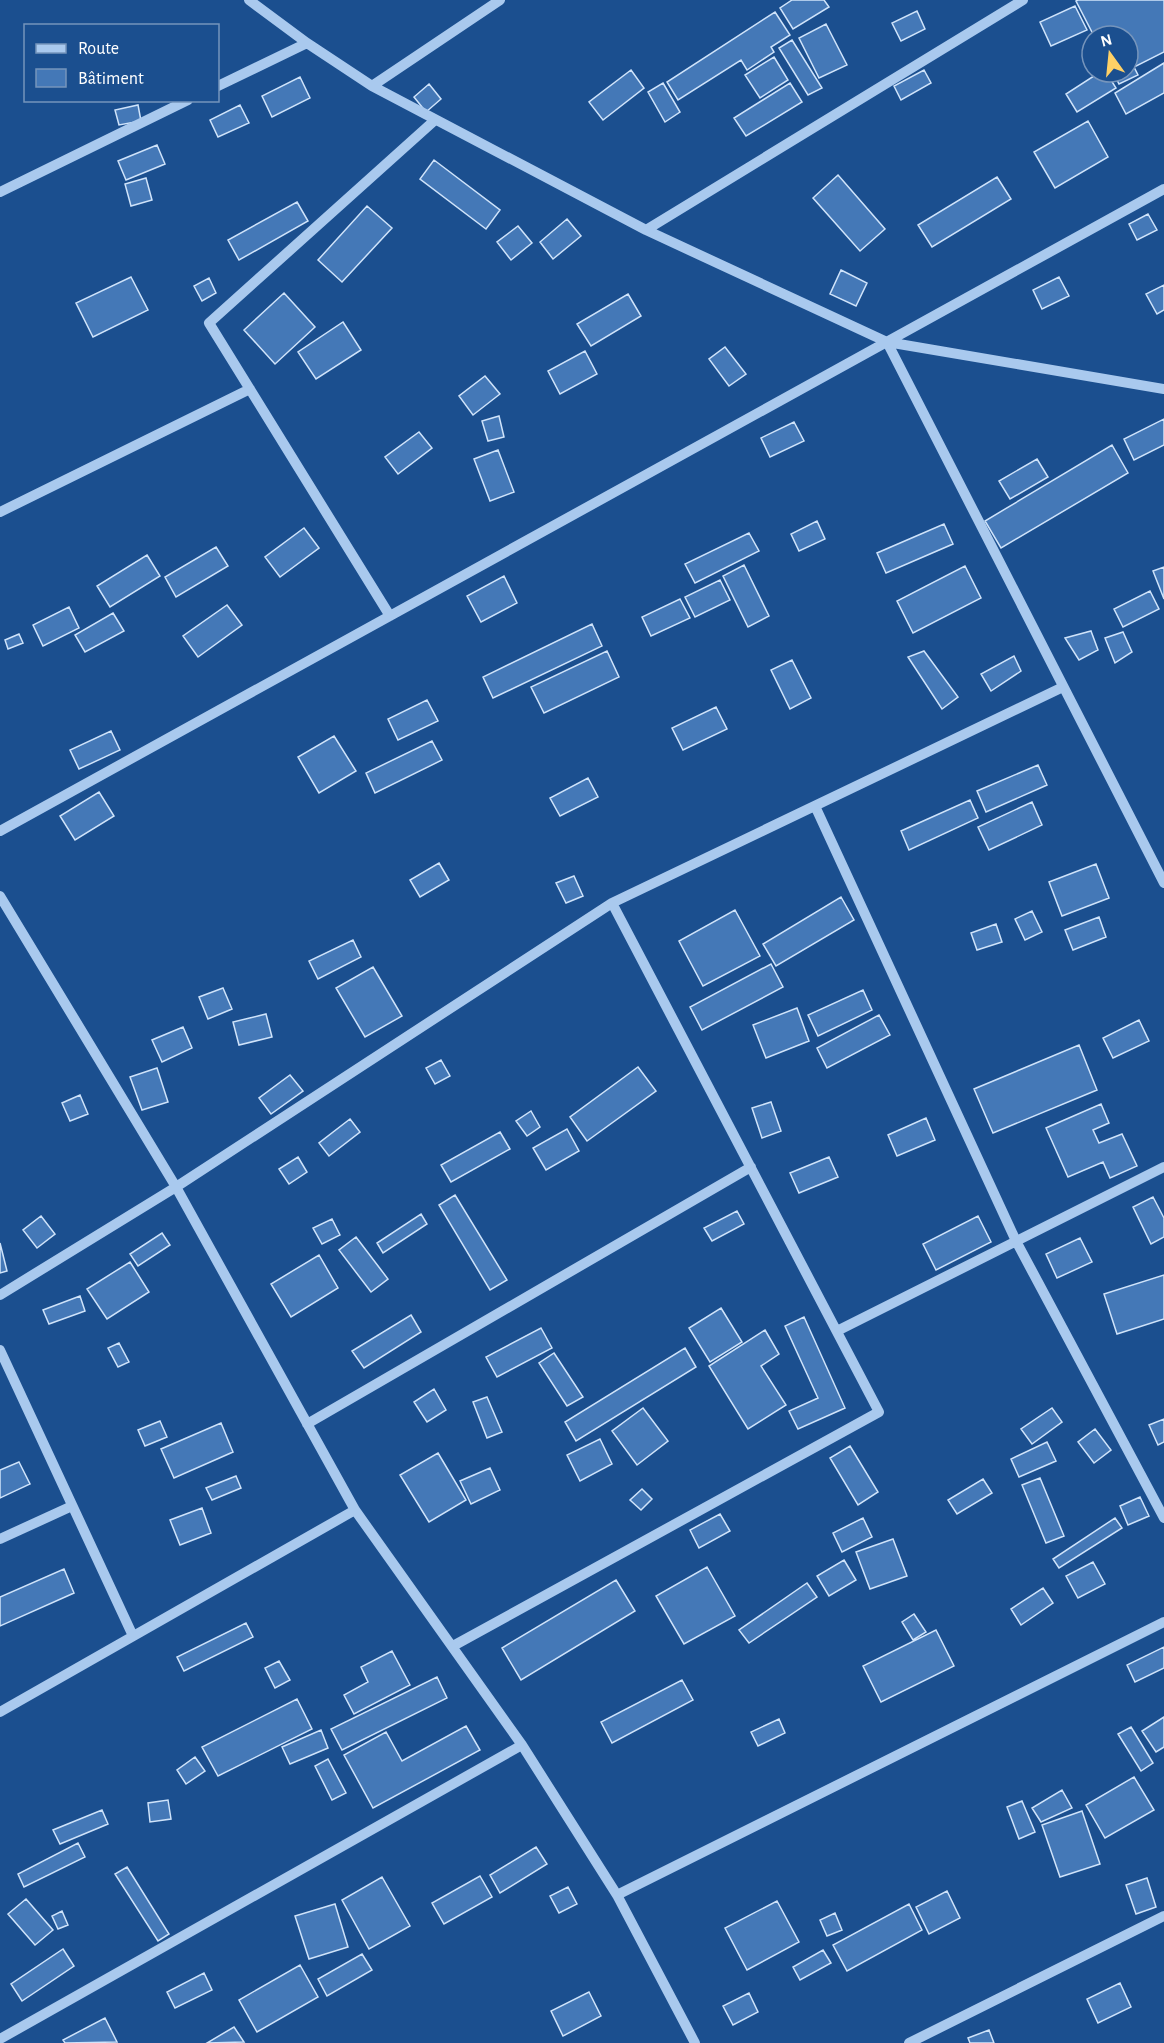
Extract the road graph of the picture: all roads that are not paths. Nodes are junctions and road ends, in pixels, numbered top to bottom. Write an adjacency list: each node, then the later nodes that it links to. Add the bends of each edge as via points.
1 (249, 0): 4 (street)
2 (500, 0): 6 (street)
3 (1023, 0): 11 (street)
4 (307, 42): 5 (street); 6 (street)
5 (219, 86)
6 (372, 86): 8 (street)
7 (184, 102): 10 (street)
8 (435, 120): 11 (street); 13 (street, via 209,322)
9 (1164, 189): 12 (street)
10 (0, 192)
11 (646, 230): 12 (street)
12 (887, 342): 14 (street); 16 (street); 17 (street)
13 (250, 389): 15 (street); 16 (street)
14 (1164, 389)
15 (0, 512)
16 (390, 616): 19 (street)
17 (1063, 687): 18 (street); 20 (street)
18 (814, 806): 22 (street); 26 (street)
19 (0, 831)
20 (1164, 883)
21 (0, 896): 25 (street)
22 (612, 903): 23 (street); 25 (street)
23 (751, 1167): 28 (street); 30 (street)
24 (1164, 1167): 26 (street)
25 (176, 1187): 27 (street); 30 (street)
26 (1016, 1241): 28 (street); 33 (street)
27 (0, 1295)
28 (837, 1331): 37 (street, via 879,1412)
29 (0, 1350): 31 (street)
30 (308, 1424): 32 (street)
31 (72, 1506): 34 (street); 36 (street)
32 (355, 1510): 36 (street); 37 (street)
33 (1164, 1518)
34 (0, 1539)
35 (1164, 1623): 40 (street)
36 (133, 1636): 38 (street)
37 (453, 1646): 39 (street)
38 (0, 1712)
39 (522, 1745): 40 (street); 42 (street)
40 (617, 1895): 43 (street)
41 (1164, 1916): 44 (street)
42 (0, 2039)
43 (695, 2043)
44 (909, 2043)

